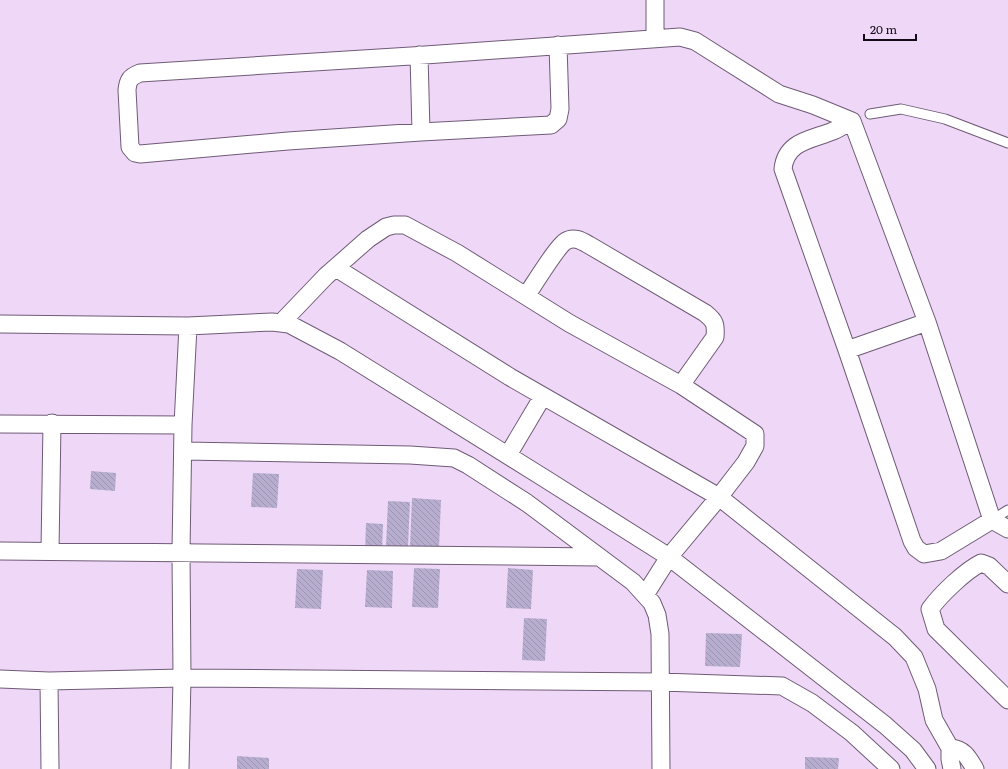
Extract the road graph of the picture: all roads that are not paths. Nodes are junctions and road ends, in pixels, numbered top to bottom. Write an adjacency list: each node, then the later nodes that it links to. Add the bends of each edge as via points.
1 (655, 0): 2 (street)
2 (655, 39): 3 (street); 6 (street, via 680,37 695,41 780,94)
3 (558, 45): 4 (street); 7 (street, via 560,108 558,119 551,125)
4 (418, 55): 7 (street); 7 (street, via 152,71 132,76 128,81 127,90 130,147 135,153 140,154)
5 (870, 114): 8 (lane, via 901,109 945,119)
6 (852, 121): 11 (street); 15 (street, via 795,146 787,154 783,169)
7 (421, 132)
8 (1008, 143)
9 (336, 268): 10 (street, via 368,239 386,227 405,226 457,253); 12 (street); 17 (street)
10 (526, 296): 16 (street, via 569,323); 16 (street, via 559,248 566,241 581,240 713,319 716,327 714,337)
11 (927, 322): 15 (street); 25 (street)
12 (281, 323): 14 (street); 22 (street, via 289,324 340,351)
13 (0, 324): 14 (street)
14 (188, 326): 20 (street)
15 (847, 350): 25 (street, via 916,548 924,554 941,551)
16 (682, 385): 23 (street, via 755,434 755,446 746,462)
17 (544, 396): 22 (street); 23 (street)
18 (0, 424): 19 (street)
19 (52, 424): 20 (street); 28 (street)
20 (184, 425): 21 (street)
21 (184, 451): 29 (street); 30 (street, via 454,458 527,503)
22 (508, 455): 31 (street)
23 (719, 497): 31 (street); 39 (street, via 895,637 914,657 927,690 934,720)
24 (1008, 510): 25 (lane)
25 (992, 520): 26 (street)
26 (1008, 529)
27 (0, 551): 28 (street)
28 (50, 551): 29 (street)
29 (181, 552): 30 (street); 34 (street)
30 (600, 557): 33 (street, via 633,582)
31 (669, 557): 33 (street); 44 (street, via 885,725 913,750)
32 (1008, 584): 38 (street, via 990,566 981,563 972,568 930,609 936,629)
33 (645, 595): 37 (street, via 657,615)
34 (182, 678): 36 (street); 37 (street); 41 (street)
35 (0, 679): 36 (street)
36 (49, 681): 40 (street)
37 (661, 682): 42 (street); 43 (street, via 782,686 812,703 852,733)
38 (1008, 700)
39 (950, 748): 45 (street); 46 (street, via 959,749)
40 (50, 769)
41 (180, 769)
42 (661, 769)
43 (891, 769)
44 (928, 769)
45 (952, 769)
46 (975, 769)

